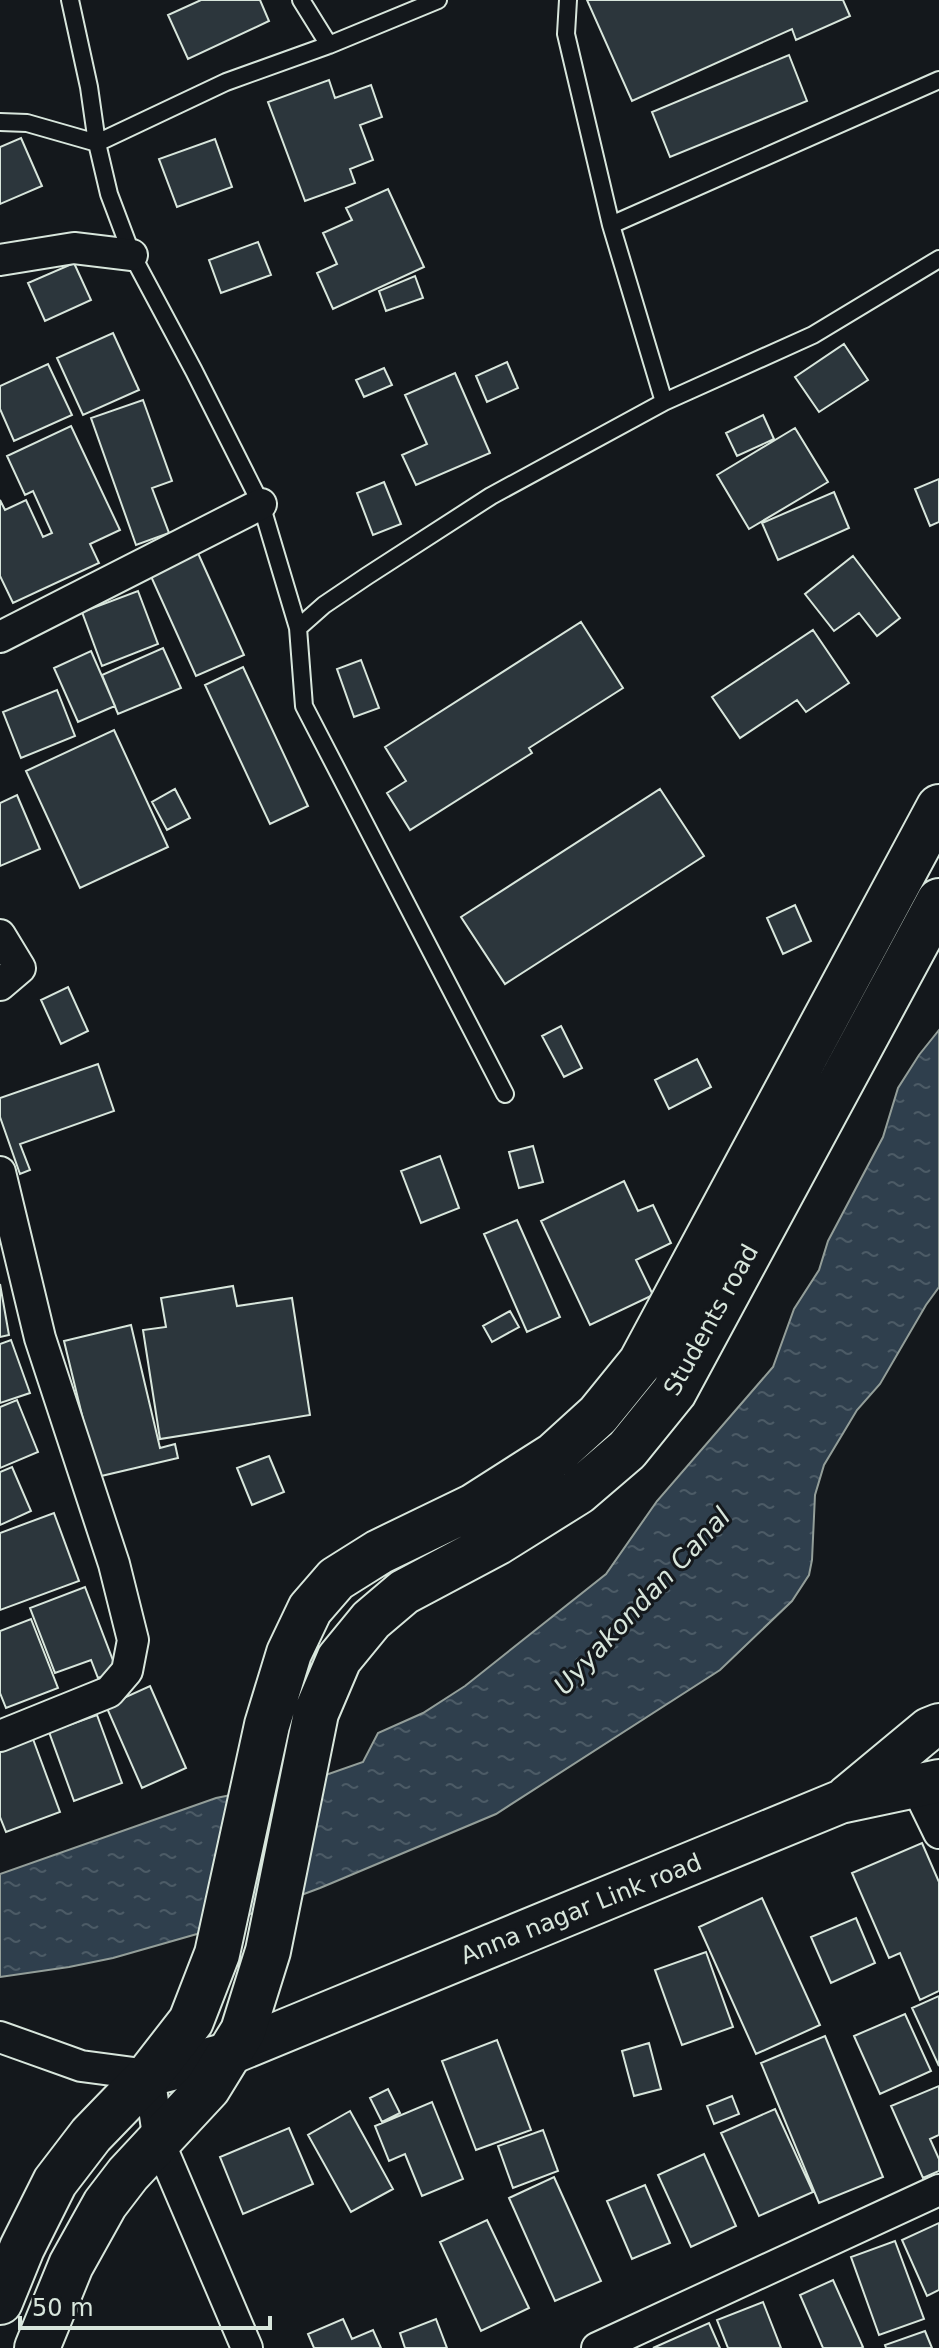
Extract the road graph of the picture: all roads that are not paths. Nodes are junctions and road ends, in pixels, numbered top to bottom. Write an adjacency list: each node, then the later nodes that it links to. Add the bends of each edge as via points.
1 (70, 0): 8 (lane)
2 (301, 0): 5 (lane)
3 (438, 0): 5 (lane)
4 (568, 0): 9 (lane, via 566,34)
5 (329, 45): 8 (lane, via 226,82)
6 (939, 80): 9 (lane)
7 (0, 122): 8 (lane, via 27,123)
8 (97, 143): 10 (lane)
9 (611, 225): 13 (lane)
10 (132, 255): 12 (street, via 74,248); 14 (lane)
11 (939, 259): 13 (lane, via 813,335)
12 (0, 260)
13 (664, 402): 16 (lane, via 491,496 324,605)
14 (261, 504): 15 (street); 16 (lane)
15 (3, 628)
16 (298, 628): 21 (lane, via 304,706)
17 (939, 807): 30 (main road, via 641,1362 598,1415 554,1455 474,1506 336,1579 310,1609 289,1653 267,1725 217,1954 191,2021)
18 (939, 901): 29 (main road, Students road, via 674,1392 627,1450 578,1492 404,1592 371,1620 339,1659 316,1713 268,1951 243,2031)
19 (0, 935): 20 (street, via 20,968)
20 (0, 985)
21 (505, 1094)
22 (0, 1172): 24 (street, via 40,1338 114,1564 133,1640 127,1671 109,1692)
23 (939, 1725): 26 (street)
24 (0, 1736)
25 (928, 1783): 26 (street, Anna nagar Link road); 27 (street)
26 (840, 1802): 29 (street, Anna nagar Link road)
27 (939, 1833)
28 (0, 2037): 30 (street, via 81,2066)
29 (228, 2054): 30 (street, Anna nagar Link road); 31 (main road, via 208,2088)
30 (149, 2075): 31 (street); 33 (main road, via 55,2182)
31 (159, 2142): 34 (main road, via 105,2204 71,2265); 35 (street)
32 (939, 2190): 36 (street)
33 (0, 2302)
34 (46, 2346)
35 (247, 2348)
36 (597, 2348)

